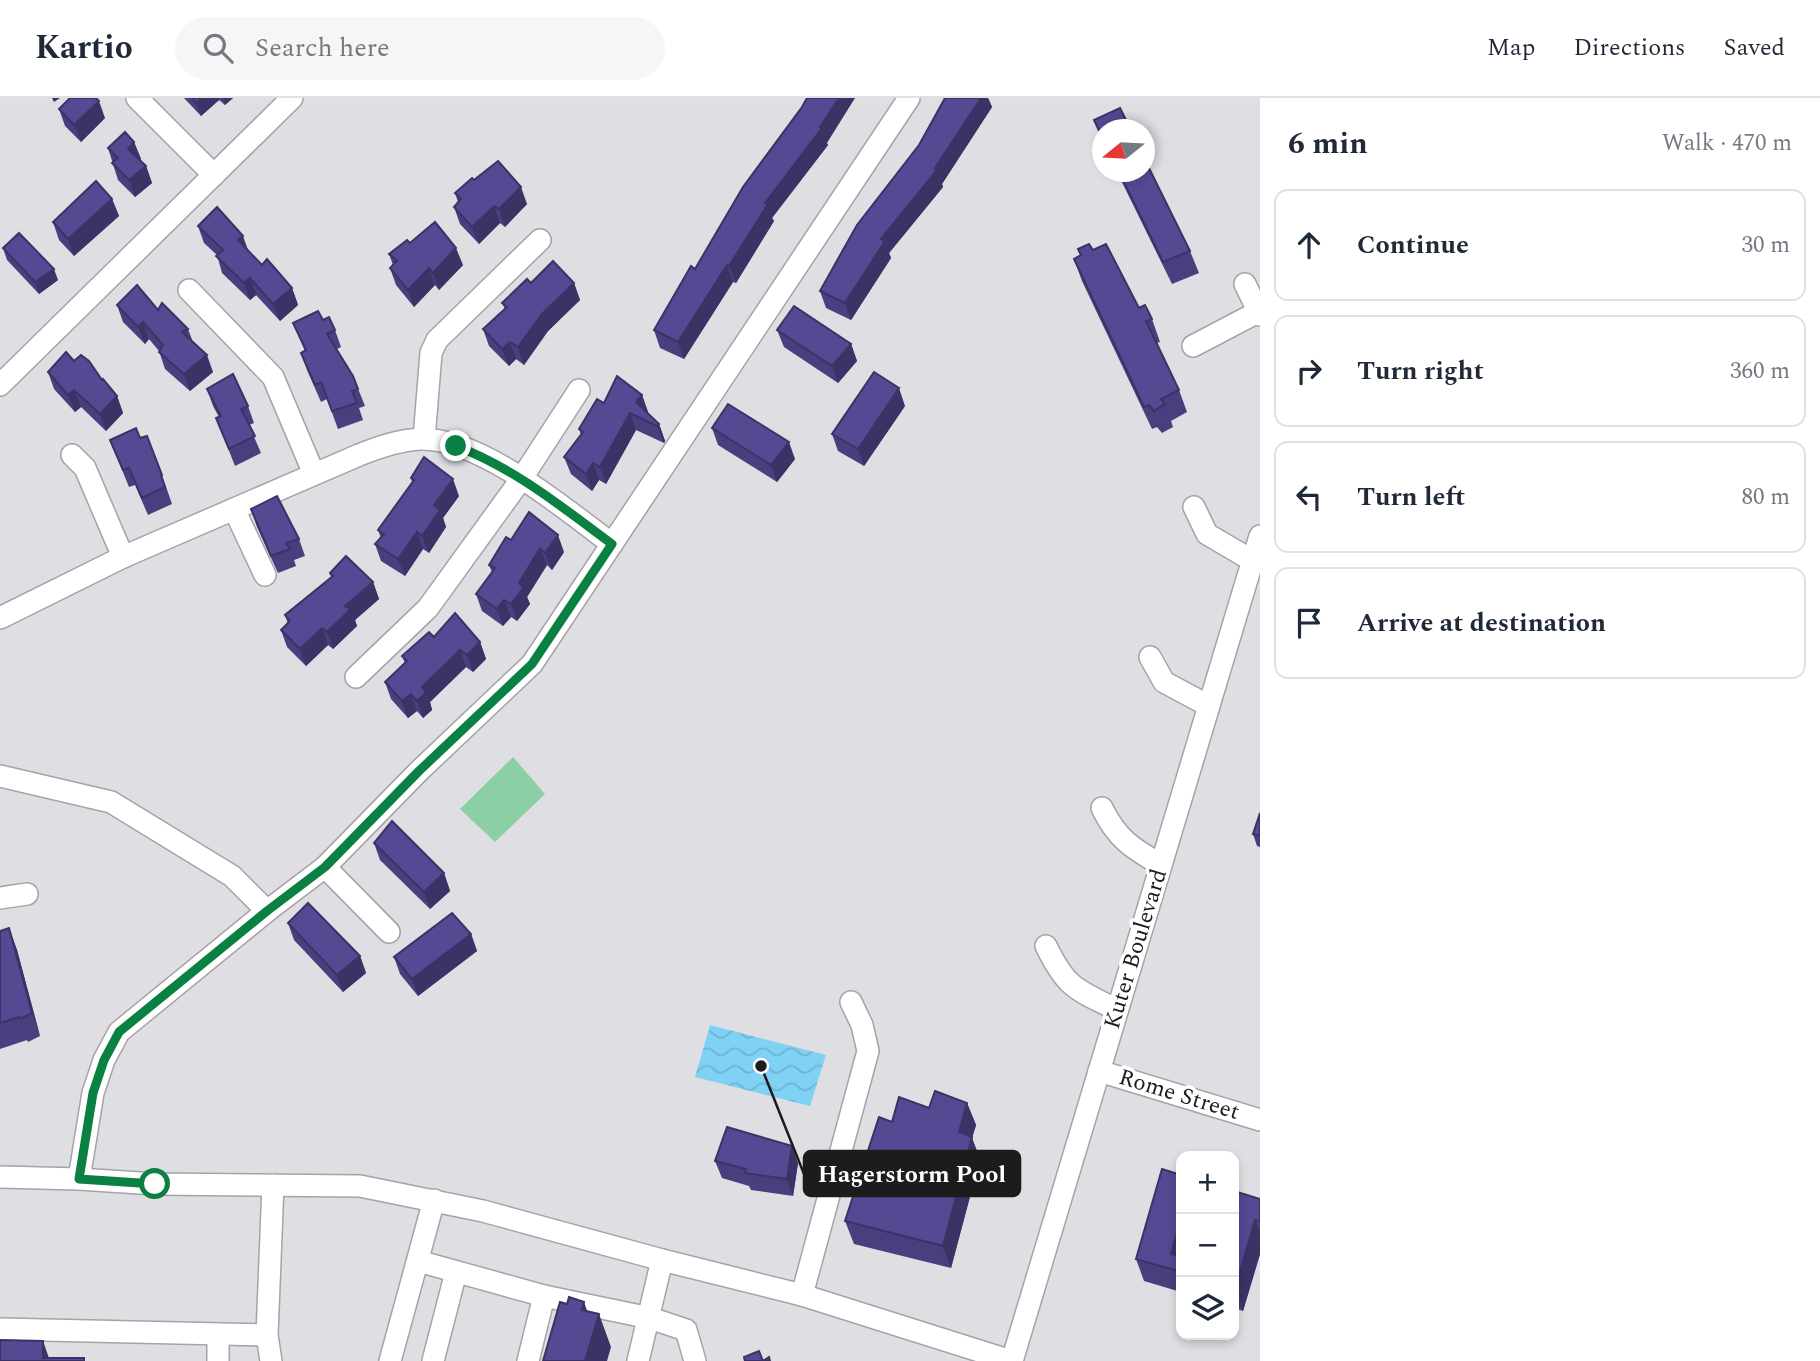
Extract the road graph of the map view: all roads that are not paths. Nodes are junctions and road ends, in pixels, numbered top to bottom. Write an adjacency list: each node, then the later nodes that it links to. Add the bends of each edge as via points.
1 (137, 98): 4 (street)
2 (292, 98): 4 (street)
3 (909, 98): 19 (street)
4 (214, 175): 10 (street)
5 (540, 240): 12 (street, via 437,340 431,353)
6 (1245, 284): 8 (street)
7 (189, 290): 14 (street, via 273,377)
8 (1259, 314): 9 (street)
9 (1193, 346)
10 (0, 385)
11 (579, 390): 15 (street)
12 (424, 439): 14 (street, via 394,442); 15 (street, via 485,457)
13 (72, 455): 20 (street, via 85,468)
14 (314, 474): 17 (street)
15 (522, 478): 19 (street); 25 (street, via 428,608)
16 (1194, 506): 21 (street, via 1207,534)
17 (234, 509): 20 (street); 22 (street)
18 (1260, 536): 21 (street, Kuter Boulevard)
19 (612, 544): 30 (street, via 532,664)
20 (123, 557): 23 (street)
21 (1252, 561): 26 (street, Kuter Boulevard)
22 (264, 575)
23 (0, 618)
24 (1150, 657): 26 (street, via 1164,682)
25 (356, 677)
26 (1209, 706): 29 (street, Kuter Boulevard)
27 (0, 776): 33 (street, via 111,802 232,876)
28 (1102, 808): 29 (street, via 1118,836)
29 (1161, 865): 37 (street, Kuter Boulevard)
30 (325, 867): 33 (street); 34 (street)
31 (27, 894): 32 (street)
32 (0, 898)
33 (267, 911): 41 (street, via 119,1032 93,1093)
34 (389, 932)
35 (1046, 946): 37 (street, via 1068,983)
36 (851, 1002): 47 (street, via 868,1051)
37 (1117, 1010): 38 (street, Kuter Boulevard)
38 (1099, 1071): 39 (street, Rome Street); 60 (street, Kuter Boulevard)
39 (1260, 1120)
40 (0, 1177): 41 (street)
41 (79, 1179): 42 (street)
42 (273, 1185): 43 (street, via 360,1186); 52 (street)
43 (434, 1200): 44 (street); 45 (street)
44 (662, 1260): 47 (street); 49 (street)
45 (418, 1261): 46 (street); 55 (street)
46 (456, 1272): 48 (street); 56 (street)
47 (802, 1295): 60 (street)
48 (544, 1296): 49 (street); 57 (street)
49 (650, 1318): 58 (street); 59 (street, via 686,1330)
50 (0, 1329): 51 (street)
51 (218, 1334): 52 (street); 53 (street)
52 (267, 1335): 54 (street)
53 (218, 1361)
54 (271, 1361)
55 (390, 1361)
56 (433, 1361)
57 (528, 1361)
58 (638, 1361)
59 (695, 1361)
60 (1012, 1361)

